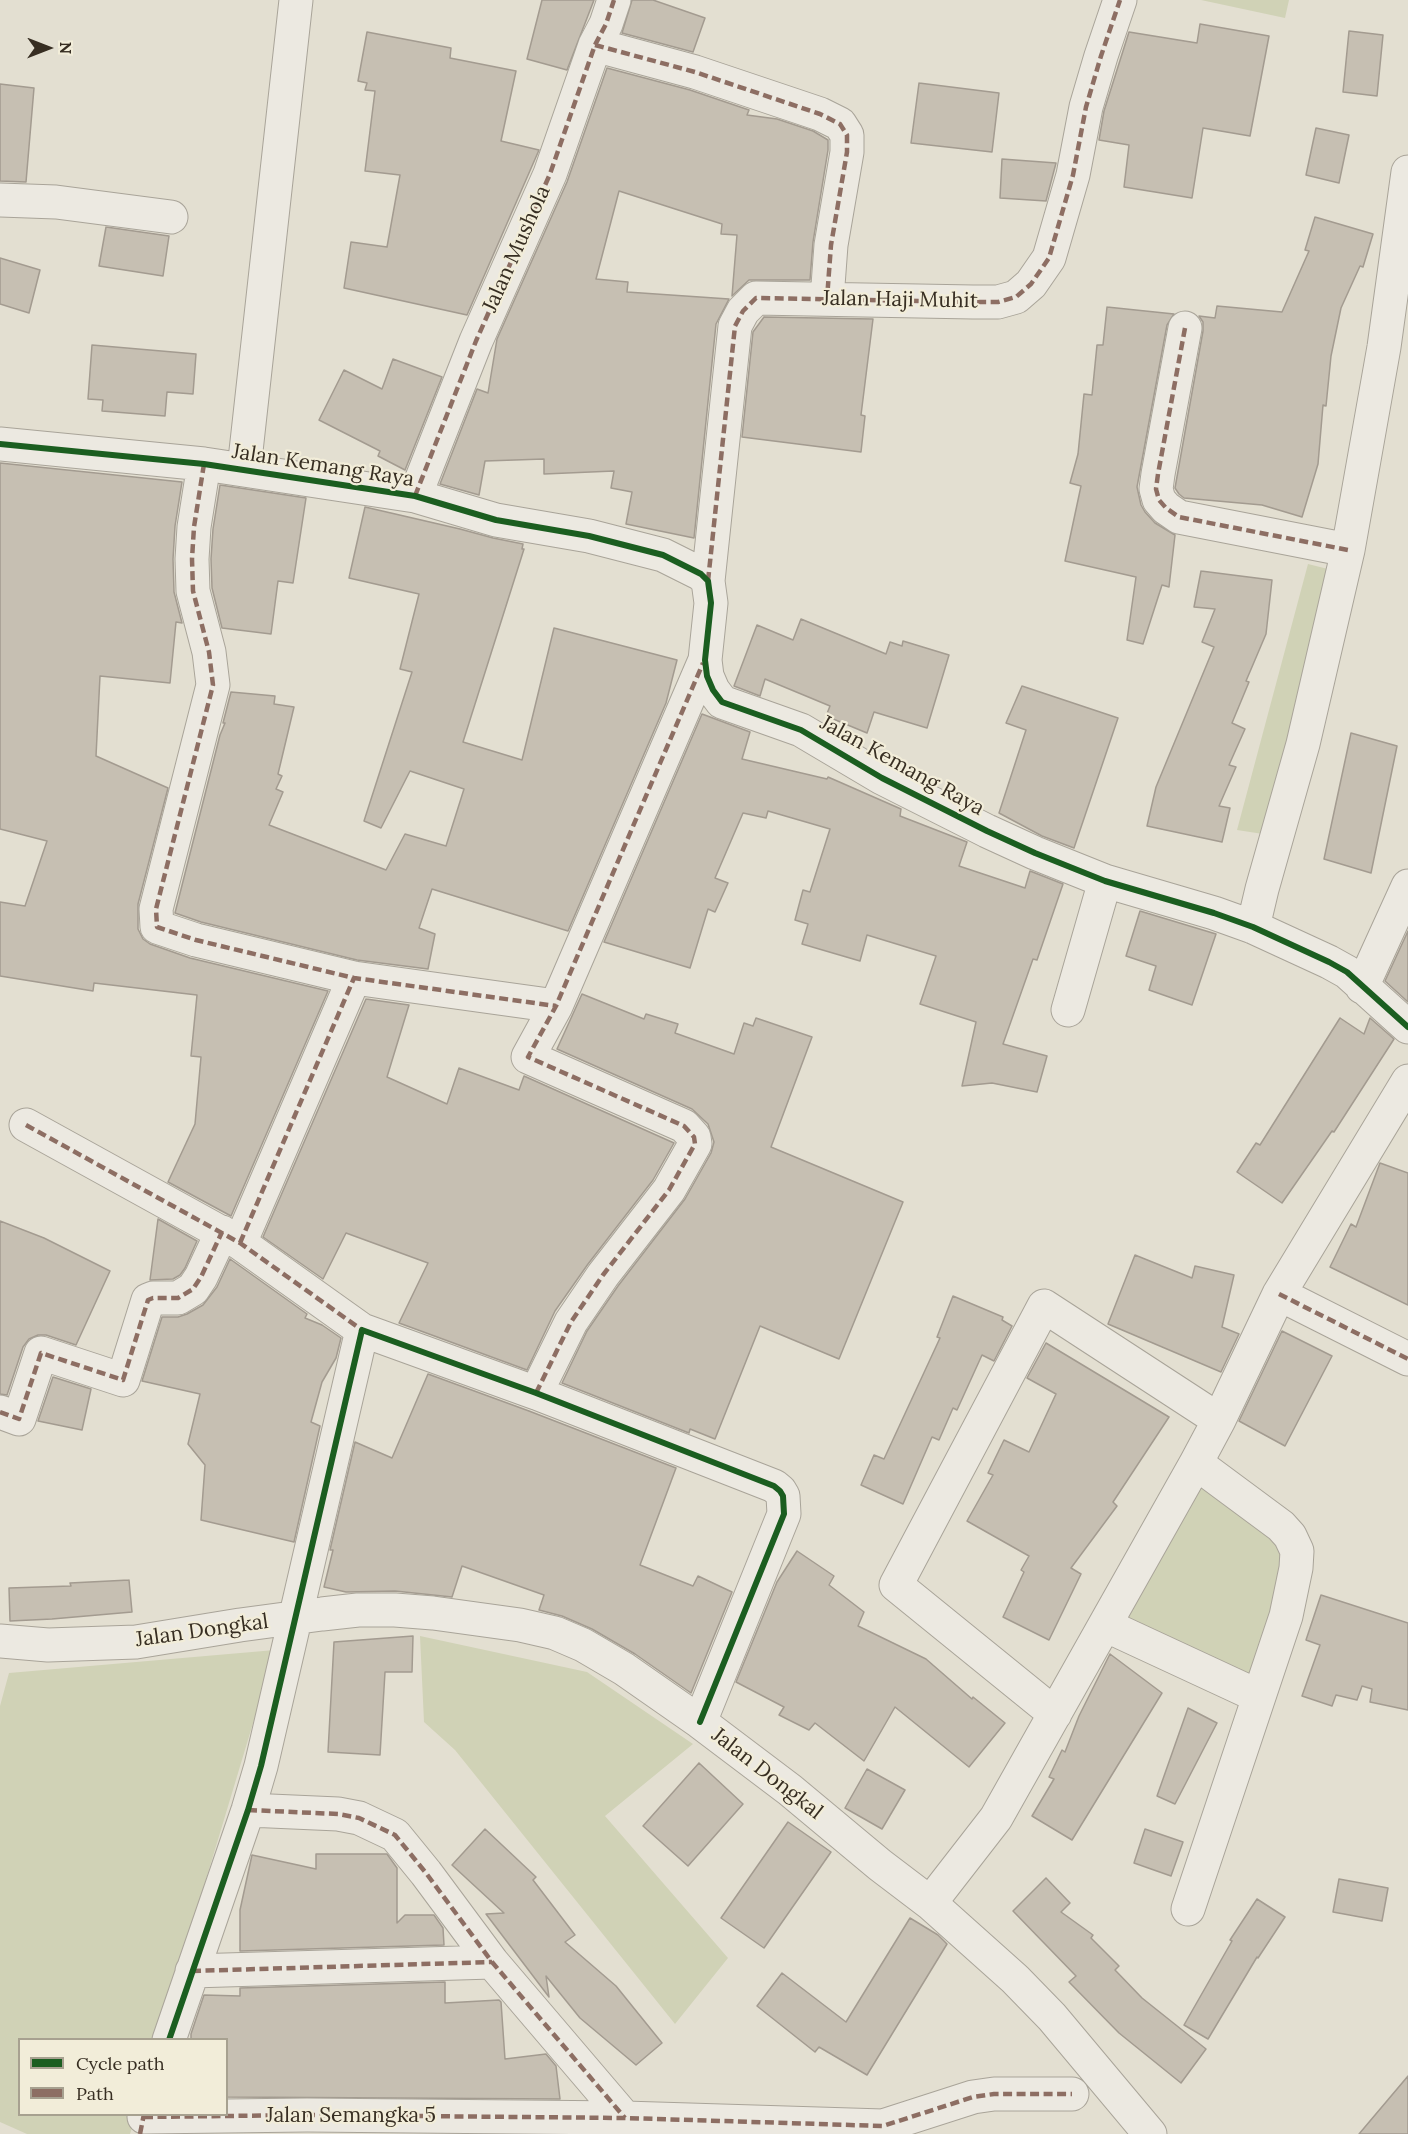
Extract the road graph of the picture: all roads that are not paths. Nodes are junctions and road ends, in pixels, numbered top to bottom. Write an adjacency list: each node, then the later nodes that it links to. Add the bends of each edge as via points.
1 (296, 0): 12 (street)
2 (614, 0): 4 (street, Jalan Mushola)
3 (1120, 0): 8 (street, Jalan Haji Muhit, via 1086,107 1059,228 1049,258 1031,284 1016,297 998,302)
4 (595, 45): 8 (street, via 695,72 840,124 847,135 847,152 831,245); 13 (street, Jalan Mushola, via 550,174 476,341)
5 (1408, 172): 14 (street, via 1384,347)
6 (0, 200): 7 (street, via 56,201)
7 (171, 217)
8 (827, 299): 15 (street, Jalan Haji Muhit, via 756,298 742,311 735,326)
9 (1185, 328): 14 (street, via 1158,474 1159,500 1179,517)
10 (0, 444): 11 (street, Jalan Kemang Raya)
11 (204, 464): 12 (street, Jalan Kemang Raya); 20 (street, via 194,526 193,591 209,652 213,686 156,909 158,927 196,940)
12 (244, 469): 13 (street, Jalan Kemang Raya)
13 (415, 496): 15 (street, Jalan Kemang Raya, via 496,520 589,536 663,555)
14 (1348, 550): 19 (street, via 1303,744)
15 (708, 581): 16 (street, Jalan Kemang Raya, via 711,603)
16 (705, 660): 17 (street, Jalan Kemang Raya, via 712,690 722,702 801,730 882,778 987,831); 22 (street)
17 (1105, 881): 19 (street, Jalan Kemang Raya); 23 (street)
18 (1408, 886): 21 (street)
19 (1253, 927): 21 (street, Jalan Kemang Raya, via 1329,962)
20 (354, 978): 22 (street); 27 (street)
21 (1362, 987): 24 (street, Jalan Kemang Raya)
22 (556, 1006): 31 (street, via 528,1057 684,1126 695,1144 669,1190 571,1322)
23 (1068, 1010)
24 (1408, 1027)
25 (1408, 1081): 28 (street)
26 (26, 1125): 27 (street)
27 (231, 1238): 29 (street); 32 (street, via 193,1289 178,1298 148,1300 123,1380 41,1353 19,1419)
28 (1279, 1294): 30 (street); 33 (street)
29 (362, 1330): 31 (street); 35 (street)
30 (1408, 1359)
31 (536, 1393): 40 (street, via 774,1486 783,1496 784,1514)
32 (0, 1412)
33 (1219, 1420): 34 (street); 39 (street, via 1044,1306 896,1586)
34 (1196, 1463): 36 (street); 38 (street, via 1281,1526 1297,1551 1286,1616)
35 (295, 1619): 37 (street, Jalan Dongkal, via 136,1642 48,1645); 40 (street, Jalan Dongkal, via 358,1610 395,1610 469,1617 555,1633 624,1669); 41 (street)
36 (1105, 1625): 38 (street); 39 (street)
37 (0, 1641)
38 (1258, 1696): 43 (street)
39 (1055, 1714): 42 (street, via 996,1818)
40 (700, 1722): 42 (street, Jalan Dongkal)
41 (248, 1810): 44 (street, via 338,1814 359,1818 395,1835); 45 (street)
42 (930, 1903): 52 (street, Jalan Dongkal, via 1052,2017)
43 (1188, 1909)
44 (492, 1962): 45 (street); 48 (street)
45 (192, 1971): 46 (street)
46 (170, 2038)
47 (1072, 2094): 51 (street, Jalan Semangka 5, via 973,2097)
48 (625, 2118): 50 (street, Jalan Semangka 5); 51 (street, Jalan Semangka 5)
49 (143, 2122): 50 (street, Jalan Semangka 5)
50 (308, 2125)
51 (883, 2130)
52 (1150, 2134)

